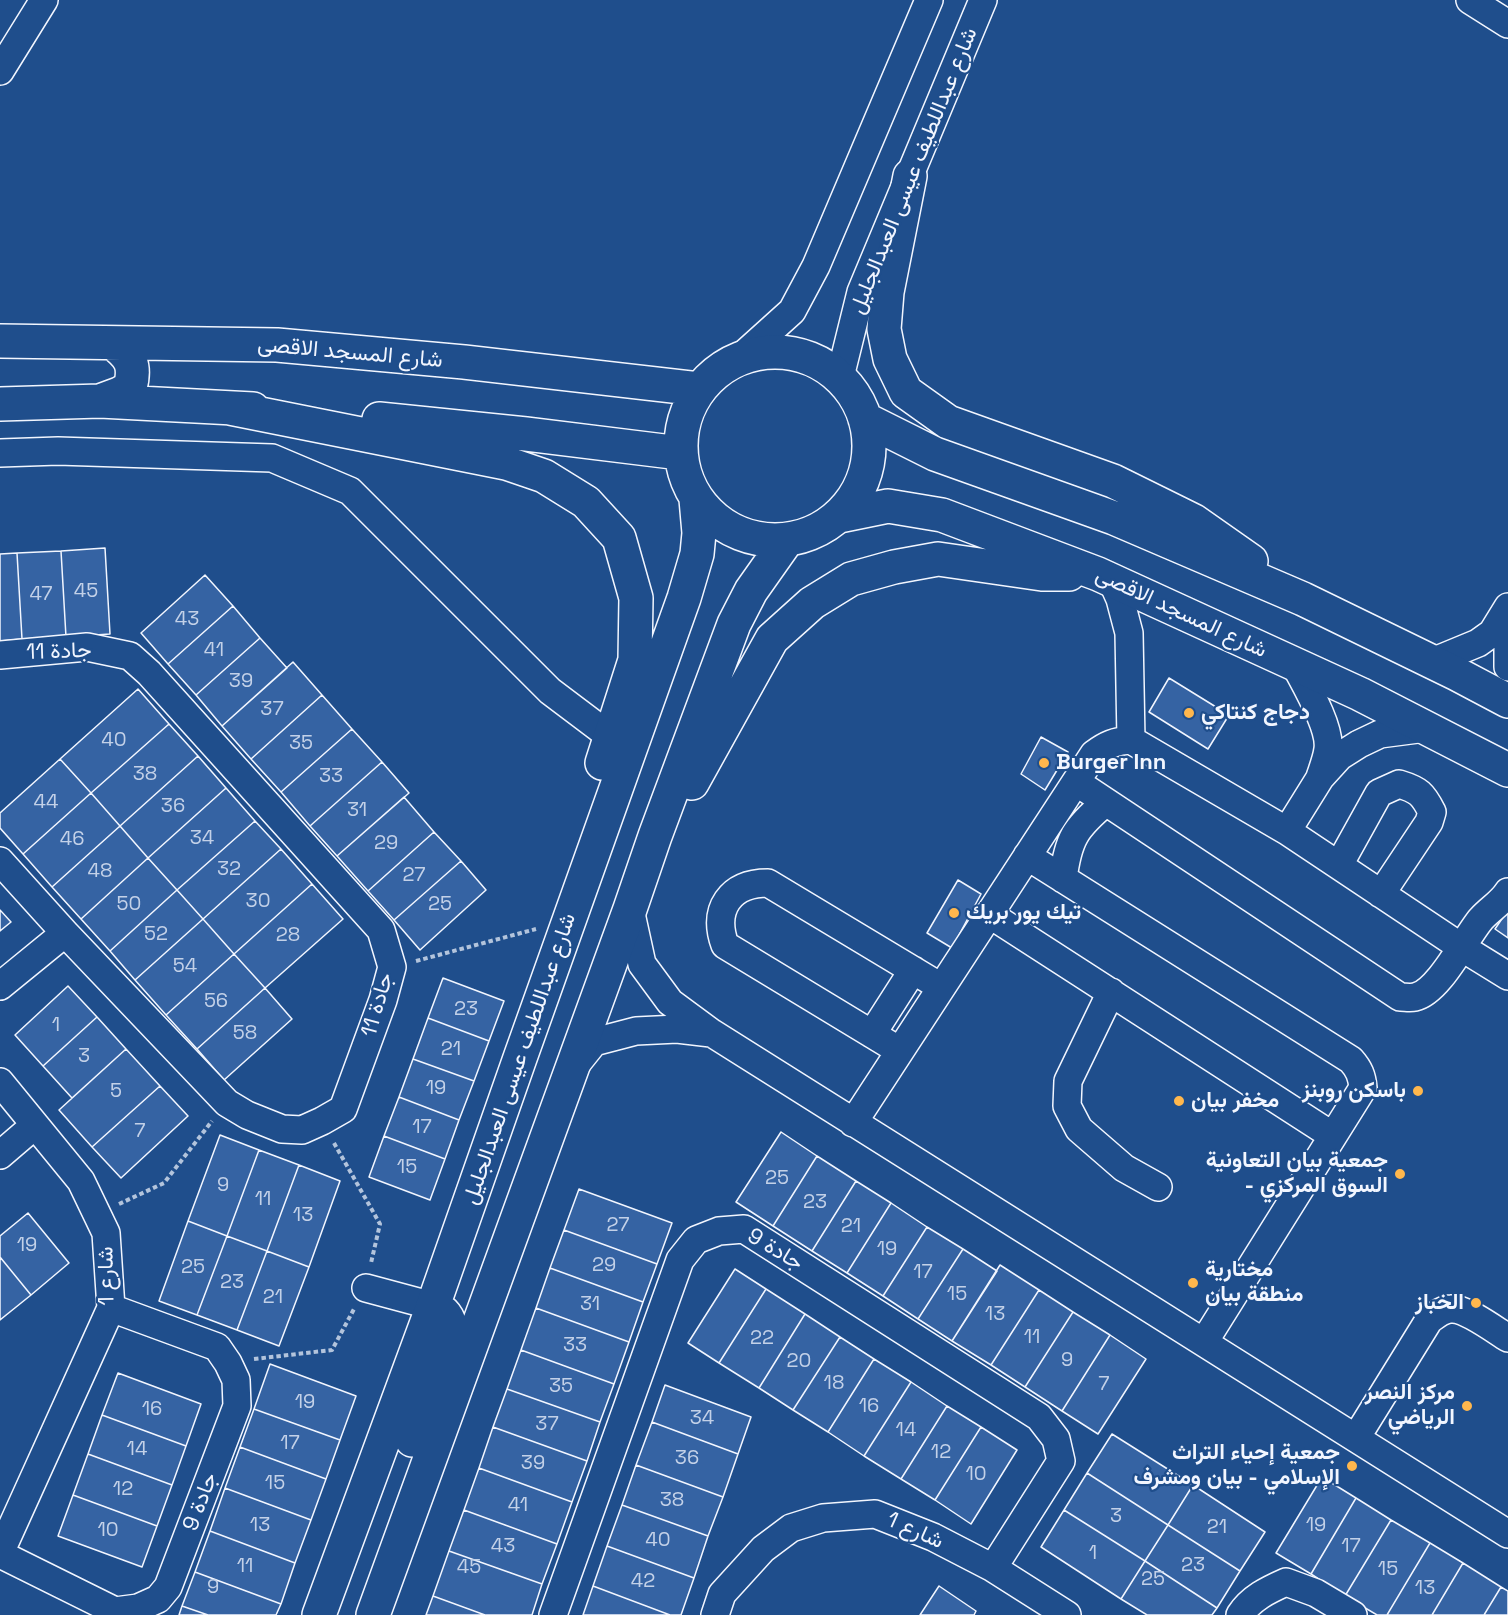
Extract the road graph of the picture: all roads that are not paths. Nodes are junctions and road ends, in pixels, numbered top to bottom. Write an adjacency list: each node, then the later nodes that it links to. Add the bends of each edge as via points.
1 (45, 0): 6 (street)
2 (929, 0): 10 (street, via 816,266 792,311)
3 (983, 0): 7 (street, شارع عبداللطيف عيسى العبدالجليل)
4 (1470, 0): 5 (street)
5 (1508, 24)
6 (0, 71)
7 (910, 176): 11 (street, شارع عبداللطيف عيسى العبدالجليل, via 861,292); 23 (main road, via 887,292 884,329 890,359 906,392 948,422 1113,481 1194,521)
8 (0, 341): 9 (main road, شارع المسجد الاقصى)
9 (113, 343): 12 (main road, شارع المسجد الاقصى, via 277,345); 13 (main road, via 126,352 133,375 130,388)
10 (741, 357): 11 (main road, via 766,352 793,353 818,362); 12 (main road, via 718,370)
11 (840, 377): 16 (main road, via 855,396)
12 (699, 389): 18 (main road, via 681,430)
13 (100, 401): 14 (main road); 15 (main road)
14 (0, 404)
15 (230, 408): 18 (main road, via 326,413); 32 (main road, via 506,463 544,476 586,502 619,538 636,597 635,660)
16 (865, 419): 20 (main road, via 869,445 866,471 856,495); 23 (main road, via 935,454 1114,518)
17 (0, 453): 32 (street, via 58,451 272,458 350,491 550,690)
18 (680, 453): 19 (main road, via 685,477)
19 (696, 500): 21 (main road, via 731,529 753,538); 48 (main road, شارع عبداللطيف عيسى العبدالجليل, via 698,554)
20 (839, 516): 21 (main road, via 806,536); 22 (main road, شارع المسجد الاقصى, via 888,506 942,515)
21 (787, 540): 39 (main road, via 751,591 734,624)
22 (1105, 578): 28 (main road, شارع المسجد الاقصى); 33 (street, via 1120,598 1129,633); 39 (main road, via 938,559 851,579 812,603 772,639 694,780)
23 (1303, 599): 27 (main road)
24 (1508, 607): 27 (street, via 1492,633)
25 (1508, 643): 29 (street)
26 (0, 655): 49 (street, جادة 11, via 87,647 130,656 381,930 392,967 343,1109 302,1130 282,1129 226,1103)
27 (1432, 662): 30 (main road)
28 (1294, 665): 31 (main road, شارع المسجد الاقصى); 35 (street, via 1317,706 1327,737)
29 (1508, 668)
30 (1508, 700)
31 (1426, 728): 34 (main road, شارع المسجد الاقصى); 35 (street, via 1380,734 1340,756)
32 (611, 738): 48 (main road, via 584,816)
33 (1131, 740): 36 (street, via 1105,745 1094,754); 38 (street)
34 (1508, 770)
35 (1320, 778): 38 (street)
36 (1076, 782): 37 (street); 40 (street)
37 (1106, 802): 43 (street, via 1075,833); 50 (street, via 1400,997 1414,998 1426,992)
38 (1287, 831): 42 (street)
39 (655, 836): 46 (main road)
40 (1027, 856): 43 (street); 47 (street)
41 (0, 861): 49 (street, جادة 11)
42 (1339, 865): 45 (street); 45 (street, via 1379,793 1399,784 1425,797 1432,812 1429,822)
43 (1063, 879): 64 (street, via 1351,1060 1358,1067 1364,1088)
44 (1508, 892): 50 (street)
45 (1381, 894): 50 (street)
46 (630, 909): 56 (street, via 642,964 670,1002); 60 (main road)
47 (990, 914): 54 (street); 55 (street)
48 (569, 920): 59 (main road, شارع عبداللطيف عيسى العبدالجليل)
49 (65, 933): 53 (street)
50 (1461, 947): 52 (street)
51 (914, 970): 54 (street); 57 (street); 57 (street, via 768,883 745,886 727,900 720,922 725,945)
52 (1508, 976)
53 (0, 986)
54 (941, 987): 58 (street)
55 (1111, 992): 64 (street); 66 (street, via 1068,1081 1067,1106 1079,1129 1124,1168)
56 (712, 1033): 60 (street, via 677,1029 636,1031 594,1042); 62 (street)
57 (872, 1034): 58 (street)
58 (900, 1051): 62 (street)
59 (520, 1058): 68 (main road, via 526,1091 523,1112 463,1269 470,1290); 69 (main road, شارع عبداللطيف عيسى العبدالجليل)
60 (570, 1073): 68 (main road)
61 (0, 1082): 63 (street, شارع 1)
62 (853, 1123): 72 (street)
63 (35, 1125): 65 (street); 70 (street, شارع 1, via 81,1181 106,1233)
64 (1333, 1136): 72 (street)
65 (0, 1155)
66 (1158, 1187)
67 (366, 1288): 69 (street)
68 (489, 1295): 77 (main road)
69 (433, 1306): 77 (main road, via 447,1316 451,1330 379,1537); 78 (main road, شارع عبداللطيف عيسى العبدالجليل)
70 (111, 1308): 75 (street, شارع 1); 75 (street, جادة 9, via 217,1347 237,1380 237,1406 168,1587 158,1599 138,1608 115,1611)
71 (1508, 1338): 73 (street, via 1476,1317 1453,1308 1442,1311 1429,1320)
72 (1204, 1342): 73 (street)
73 (1356, 1438): 74 (street)
74 (1508, 1534)
75 (0, 1554)
76 (993, 1569): 79 (street, جادة 9, via 1061,1461 1056,1439 1039,1418 744,1229 719,1231 696,1240 680,1260); 80 (street, شارع 1, via 933,1536 875,1514 823,1518 791,1528 764,1549 722,1594); 81 (street, شارع 1)
77 (375, 1609)
78 (319, 1615)
79 (553, 1615)
80 (715, 1615)
81 (1067, 1615)
82 (1240, 1615): 83 (street, via 1263,1592 1286,1582 1316,1593)
83 (1353, 1615)

